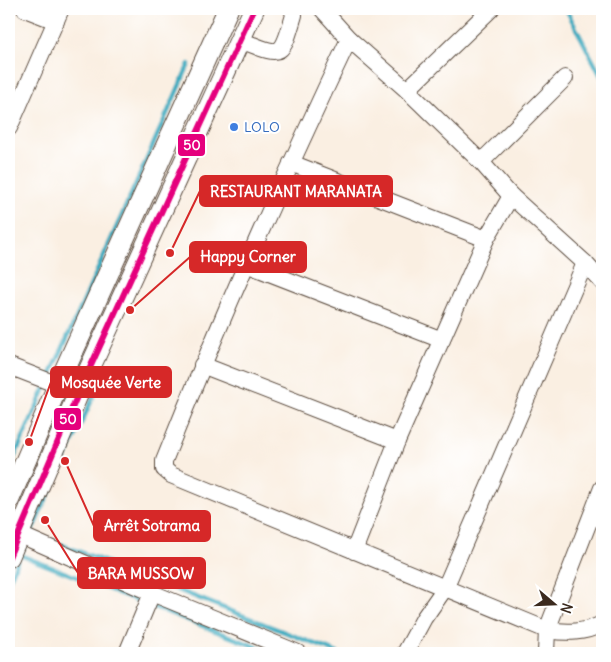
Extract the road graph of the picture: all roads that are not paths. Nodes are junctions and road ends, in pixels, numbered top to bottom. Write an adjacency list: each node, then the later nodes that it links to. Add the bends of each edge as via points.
1 (24, 9): 7 (street)
2 (228, 9): 23 (main road)
3 (254, 9): 9 (main road)
4 (292, 9): 9 (street, via 292,24 286,43 279,51 272,52)
5 (491, 9): 11 (street)
6 (332, 12): 8 (street)
7 (58, 15): 12 (street)
8 (349, 39): 11 (street); 14 (street)
9 (240, 40): 27 (main road)
10 (564, 78): 13 (street)
11 (407, 90): 13 (street)
12 (10, 121)
13 (481, 162): 15 (street)
14 (291, 163): 16 (street); 18 (street)
15 (511, 196): 16 (street); 17 (street)
16 (486, 239): 20 (street)
17 (585, 263): 19 (street); 30 (street)
18 (246, 264): 20 (street); 21 (street)
19 (602, 282)
20 (442, 340): 24 (street)
21 (202, 365): 24 (street); 28 (street, via 164,461 164,469)
22 (9, 366): 23 (street)
23 (58, 385): 26 (main road)
24 (397, 441): 28 (street)
25 (602, 488): 33 (street)
26 (9, 500)
27 (14, 532): 29 (main road); 31 (street)
28 (354, 551): 30 (street)
29 (9, 557)
30 (445, 588): 33 (street); 36 (street)
31 (152, 593): 34 (street); 35 (street)
32 (602, 624): 33 (street, via 576,632)
33 (547, 630): 37 (street)
34 (126, 653)
35 (298, 653)
36 (405, 653)
37 (546, 653)

